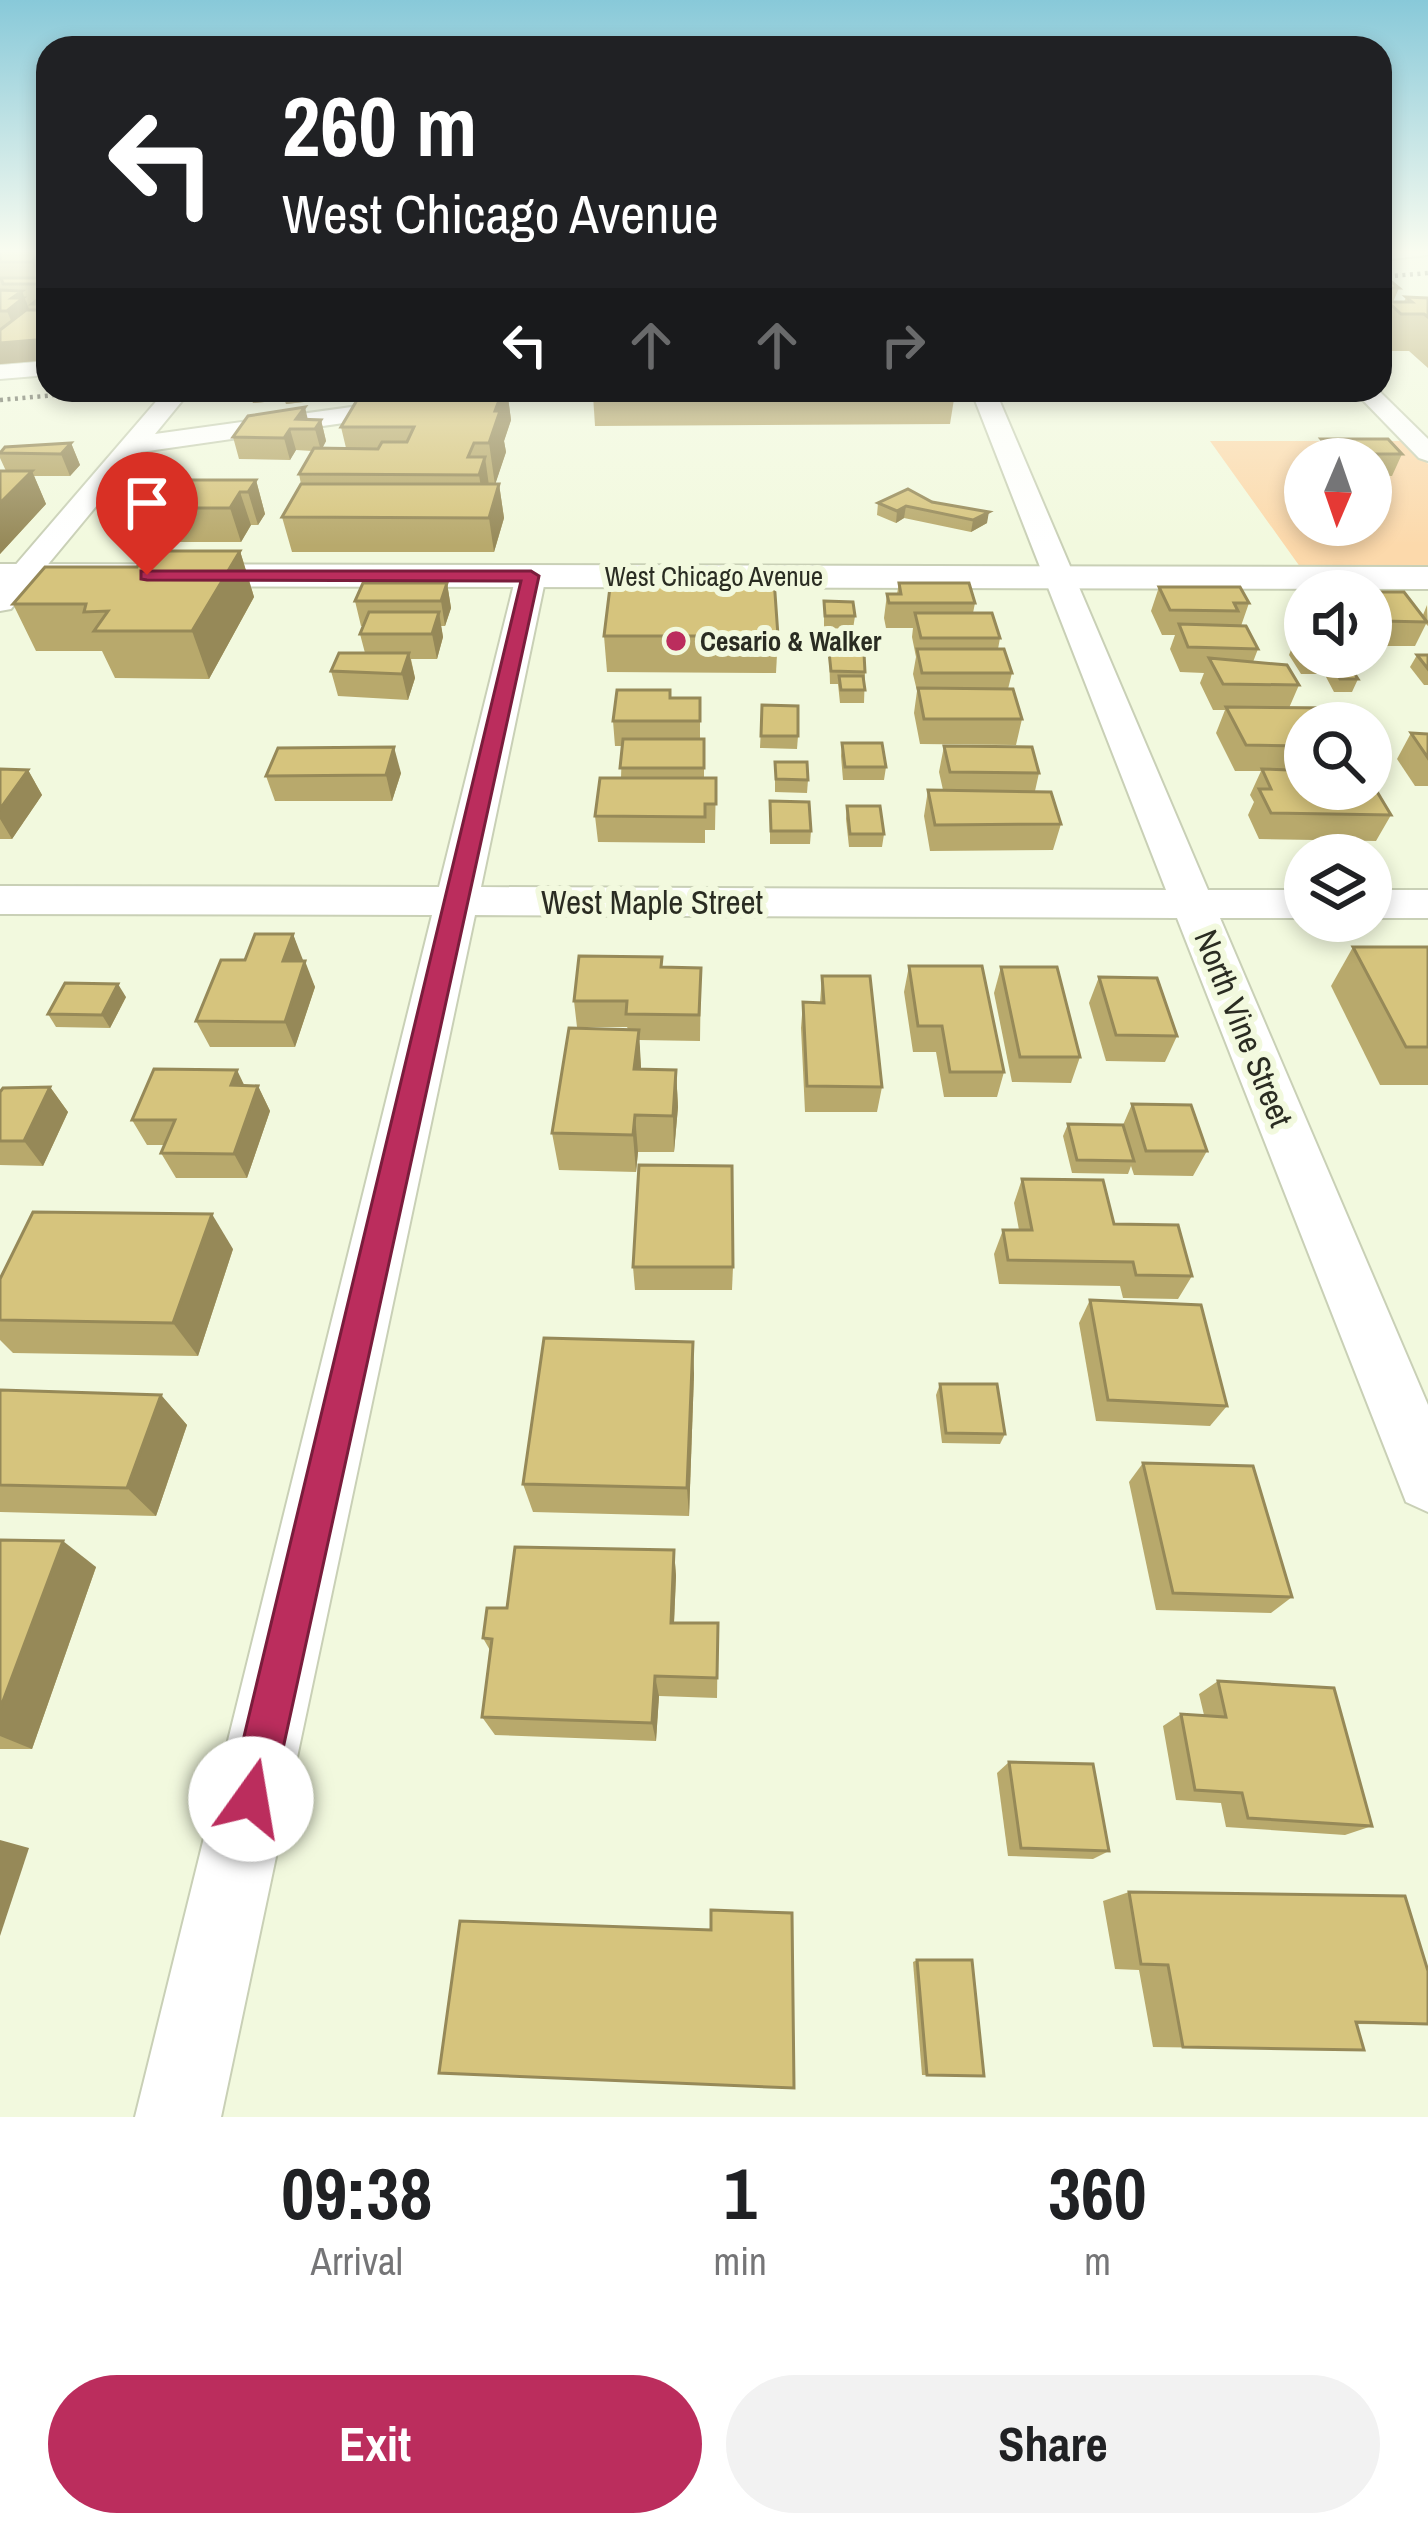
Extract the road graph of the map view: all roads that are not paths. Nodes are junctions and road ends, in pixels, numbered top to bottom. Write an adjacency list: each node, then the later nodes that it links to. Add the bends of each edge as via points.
1 (36, 369): 2 (street)
2 (0, 372)
3 (169, 402): 7 (street)
4 (440, 402): 7 (street)
5 (988, 402): 10 (street, North Vine Street)
6 (1377, 402): 8 (street)
7 (133, 445): 12 (street)
8 (1428, 453)
9 (531, 576): 10 (main road, West Chicago Avenue); 12 (main road, West Chicago Avenue); 14 (street)
10 (1059, 577): 11 (main road, West Chicago Avenue); 15 (street, North Vine Street)
11 (1428, 578)
12 (8, 584)
13 (0, 900): 14 (street, West Maple Street)
14 (456, 901): 15 (street, West Maple Street); 20 (street)
15 (1193, 904): 16 (street, West Maple Street); 19 (street, North Vine Street)
16 (1284, 904)
17 (1392, 904): 18 (street)
18 (1428, 904)
19 (1428, 1480)
20 (178, 2117)

